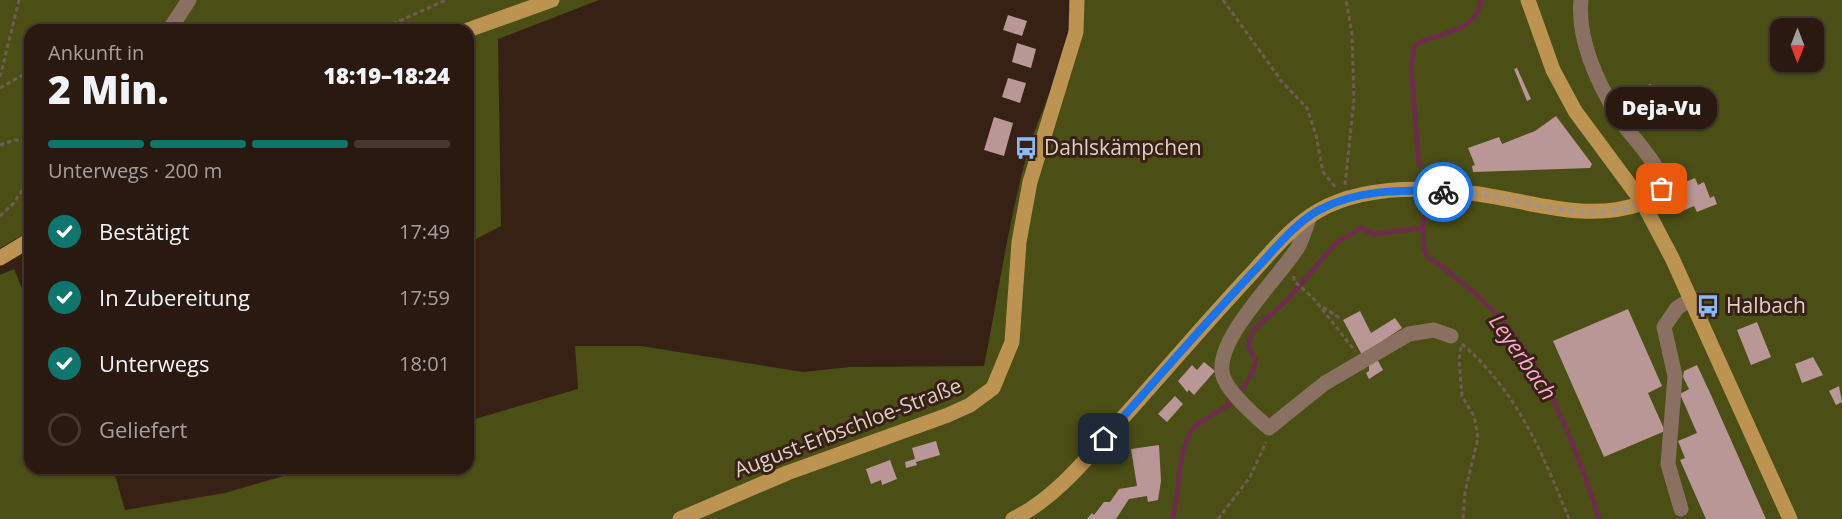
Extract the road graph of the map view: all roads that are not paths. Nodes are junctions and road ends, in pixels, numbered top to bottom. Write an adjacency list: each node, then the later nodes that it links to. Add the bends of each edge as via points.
1 (189, 0): 6 (street)
2 (552, 0): 7 (main road)
3 (1077, 0): 15 (main road, August-Erbschloe-Straße, via 1076,32 1030,182 1019,242 1012,342 993,388 948,415 787,473)
4 (1528, 0): 8 (main road, via 1553,70 1575,111)
5 (1581, 0): 8 (street, via 1582,33 1590,56 1619,117 1658,172 1662,189)
6 (173, 24)
7 (474, 28)
8 (1643, 203): 9 (main road, via 1595,213 1477,194 1372,193 1345,198); 12 (main road)
9 (1310, 216): 13 (street, via 1299,246 1233,334 1221,370 1223,379 1269,428 1325,382 1409,334 1434,330); 16 (main road, via 1229,298 1073,473 1029,511)
10 (24, 244): 11 (main road)
11 (0, 258)
12 (1691, 299): 14 (street, via 1677,308 1664,327 1675,376 1668,464); 17 (main road)
13 (1456, 340)
14 (1681, 508)
15 (680, 519)
16 (1013, 519)
17 (1790, 519)

